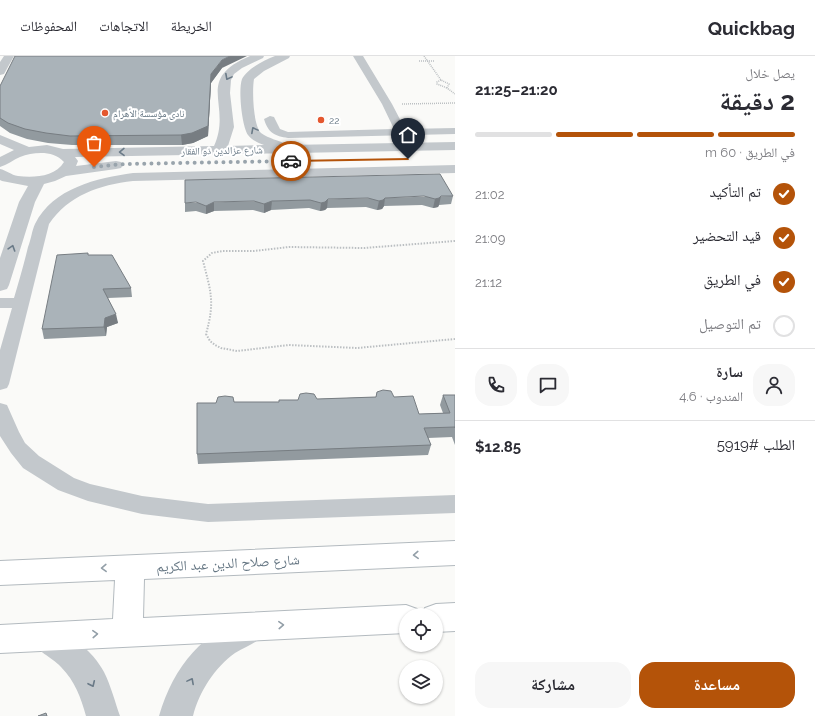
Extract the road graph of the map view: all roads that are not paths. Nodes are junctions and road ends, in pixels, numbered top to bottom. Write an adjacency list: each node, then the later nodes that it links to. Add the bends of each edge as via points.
1 (9, 56): 5 (street)
2 (259, 56): 17 (street, one-way to 17, via 242,63 226,76 224,86 227,127)
3 (285, 56): 15 (street, one-way to 3, via 254,133 247,90 248,79 252,74)
4 (358, 56): 8 (street)
5 (0, 72)
6 (270, 119): 10 (street, via 272,129 281,134)
7 (455, 131): 8 (street)
8 (401, 132): 9 (street)
9 (352, 133): 10 (street); 14 (street)
10 (329, 134): 13 (street)
11 (0, 140): 16 (street)
12 (455, 146): 19 (street, شارع عزالدين ذو الفقار)
13 (335, 148): 14 (street, شارع عزالدين ذو الفقار); 15 (street, شارع عزالدين ذو الفقار)
14 (359, 148): 19 (street, شارع عزالدين ذو الفقار)
15 (286, 150): 17 (street, شارع عزالدين ذو الفقار)
16 (28, 151): 18 (street, شارع عزالدين ذو الفقار, via 46,150); 22 (street, via 6,158)
17 (219, 151): 20 (street, شارع عزالدين ذو الفقار)
18 (62, 153): 20 (street, شارع عزالدين ذو الفقار, one-way to 18); 24 (street, via 71,161 70,167)
19 (420, 153): 20 (street, شارع عزالدين ذو الفقار); 21 (street, شارع عزالدين ذو الفقار)
20 (151, 158): 24 (street, شارع عزالدين ذو الفقار)
21 (455, 158)
22 (0, 170): 25 (street, شارع عزالدين ذو الفقار, via 10,179); 26 (street, via 3,183)
23 (455, 170): 29 (street, via 146,176 120,178 95,184 66,197 46,216)
24 (64, 172): 25 (street, شارع عزالدين ذو الفقار)
25 (38, 180): 27 (street, one-way to 25, via 27,202)
26 (0, 190)
27 (0, 285)
28 (0, 303): 29 (street)
29 (21, 303): 30 (street)
30 (0, 384)
31 (0, 410): 32 (street, via 9,434 18,448 47,474 88,492 134,504 208,513)
32 (455, 504)
33 (455, 553): 34 (main road, شارع صلاح الدين عبد الكريم, one-way to 34)
34 (130, 567): 35 (main road, شارع صلاح الدين عبد الكريم, one-way to 35); 40 (main road)
35 (0, 573)
36 (455, 617): 37 (main road)
37 (443, 618)
38 (399, 619): 39 (main road, one-way to 38)
39 (253, 627): 40 (main road); 44 (street, one-way to 39, via 178,705 196,671 222,645)
40 (128, 633): 41 (main road, one-way to 40)
41 (46, 637): 42 (main road); 43 (street, one-way to 43, via 72,656 92,682)
42 (0, 639)
43 (103, 716)
44 (176, 716)

